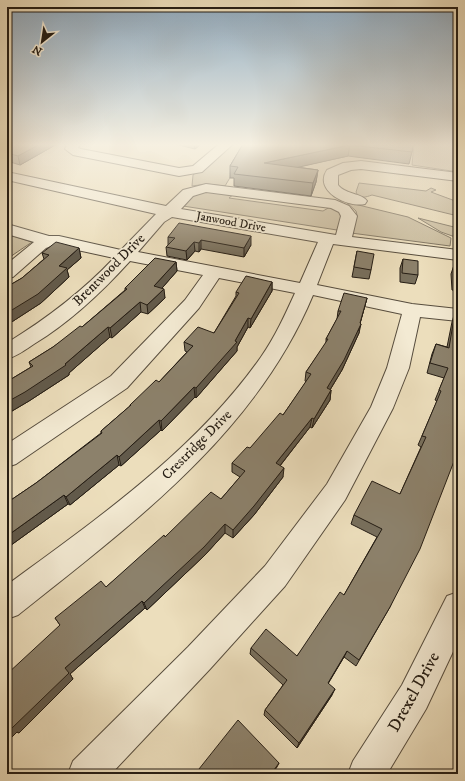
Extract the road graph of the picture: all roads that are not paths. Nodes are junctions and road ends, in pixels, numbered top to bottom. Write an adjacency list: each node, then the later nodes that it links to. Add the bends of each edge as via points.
1 (27, 180): 4 (street, Janwood Drive)
2 (330, 180): 3 (street, via 331,186 337,192)
3 (360, 201)
4 (168, 211): 6 (street, Janwood Drive); 6 (street, Brentwood Drive, via 188,193 206,188 335,204 344,209 349,216 344,233); 9 (street, Brentwood Drive)
5 (7, 229): 7 (street)
6 (336, 239): 8 (street, Janwood Drive); 12 (street, Crestridge Drive)
7 (48, 241): 9 (street); 11 (street)
8 (458, 255)
9 (125, 256): 10 (street); 15 (street, Brentwood Drive, via 108,276 74,307)
10 (214, 272): 12 (street); 16 (street, via 192,304 119,382)
11 (7, 273)
12 (307, 288): 13 (street); 17 (street, Crestridge Drive, via 296,315 268,363 220,424 185,460 117,520)
13 (412, 310): 14 (street); 19 (street, via 398,368 382,408 336,492 275,576)
14 (458, 315)
15 (7, 352)
16 (7, 457)
17 (7, 604)
18 (458, 607): 20 (street, Drexel Drive, via 414,697)
19 (86, 774)
20 (366, 774)

